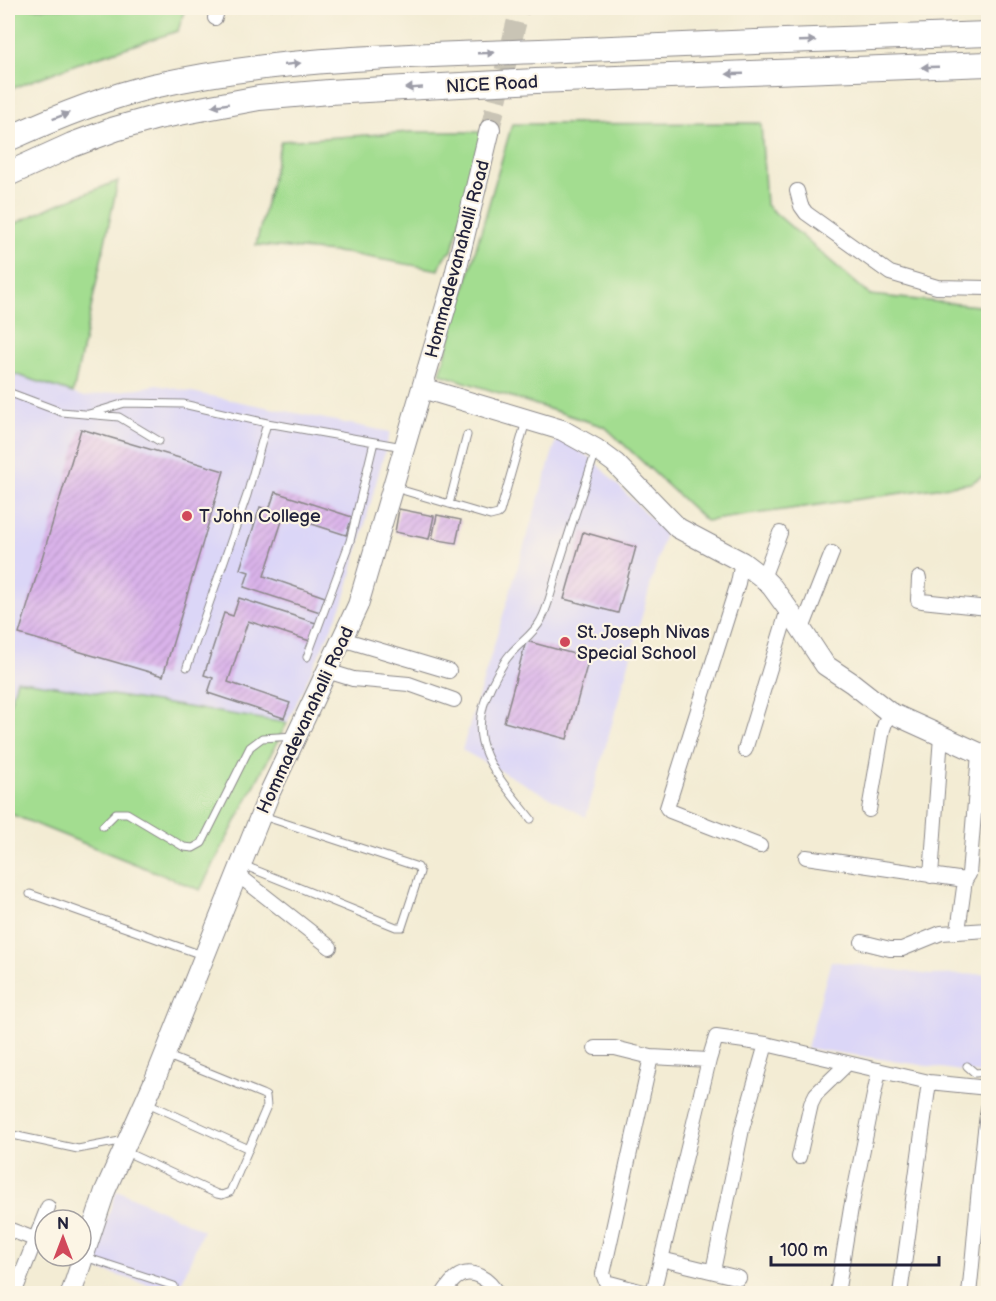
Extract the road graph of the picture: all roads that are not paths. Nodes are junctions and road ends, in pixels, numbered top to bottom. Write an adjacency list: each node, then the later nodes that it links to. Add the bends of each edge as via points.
1 (988, 34): 4 (highway, NICE Road, one-way to 1, via 64,115 150,87 285,64)
2 (988, 64): 5 (highway, NICE Road, one-way to 5, via 536,81 259,98 115,129)
3 (490, 129): 8 (street, Hommadevanahalli Road, via 454,279)
4 (8, 139)
5 (8, 174)
6 (797, 191): 7 (street, via 806,213 890,273 937,288)
7 (988, 288)
8 (422, 388): 11 (street); 16 (street, Hommadevanahalli Road)
9 (8, 392): 10 (lane, via 61,412)
10 (89, 414): 12 (lane, via 126,403 183,404); 14 (lane, via 119,417)
11 (527, 419): 17 (street, via 562,430); 19 (lane, via 500,512 489,516)
12 (267, 423): 15 (lane); 30 (lane, via 247,495)
13 (467, 435): 19 (lane)
14 (159, 441)
15 (374, 442): 16 (lane); 29 (lane, via 350,542)
16 (405, 448): 18 (street, Hommadevanahalli Road)
17 (596, 449): 22 (street, via 615,463 678,528); 41 (lane, via 541,622 505,660 486,699 479,729 494,772)
18 (393, 488): 19 (lane); 28 (street, Hommadevanahalli Road, via 358,605)
19 (449, 504)
20 (780, 532): 23 (street)
21 (832, 553): 27 (street)
22 (742, 562): 23 (street); 43 (street, via 667,808)
23 (763, 578): 26 (street)
24 (919, 578): 25 (street, via 918,600)
25 (988, 608)
26 (788, 609): 27 (street); 37 (street)
27 (802, 629): 34 (street, via 825,665)
28 (342, 639): 31 (street, Hommadevanahalli Road); 32 (street)
29 (307, 657)
30 (187, 667)
31 (327, 671): 33 (street, via 353,680 409,684); 35 (street, Hommadevanahalli Road)
32 (449, 671)
33 (454, 700)
34 (889, 712): 36 (street); 39 (street)
35 (297, 735): 40 (street, Hommadevanahalli Road); 42 (lane, via 262,738 250,747 198,846 184,847 127,813 116,813)
36 (940, 736): 38 (street); 46 (street)
37 (745, 750)
38 (984, 756): 47 (street, via 969,874)
39 (869, 810)
40 (261, 815): 45 (street, Hommadevanahalli Road); 45 (lane, via 418,867 420,872 402,927)
41 (531, 819)
42 (103, 826)
43 (760, 846)
44 (806, 857): 46 (street)
45 (239, 869): 52 (street); 53 (street, Hommadevanahalli Road)
46 (931, 876): 47 (street)
47 (965, 880): 50 (street)
48 (30, 894): 53 (lane)
49 (988, 930): 50 (street)
50 (958, 931): 51 (street, via 941,933 902,949)
51 (862, 942)
52 (330, 947)
53 (204, 956): 68 (street, Hommadevanahalli Road)
54 (766, 1044): 58 (street, via 716,1037); 59 (street); 78 (street, via 742,1129)
55 (595, 1048): 56 (street, via 615,1048)
56 (651, 1057): 58 (street); 85 (street, via 603,1274 606,1282)
57 (173, 1058): 69 (lane, via 266,1096 267,1106)
58 (709, 1060): 75 (street)
59 (848, 1063): 61 (street); 70 (street, via 816,1094)
60 (967, 1066): 62 (lane, via 975,1073)
61 (879, 1070): 63 (street); 86 (street)
62 (988, 1072)
63 (929, 1082): 64 (street); 87 (street)
64 (988, 1088)
65 (152, 1105): 69 (lane)
66 (988, 1108): 88 (street)
67 (8, 1134): 68 (lane, via 78,1149)
68 (126, 1145): 69 (lane, via 222,1195 230,1192); 71 (street, Hommadevanahalli Road)
69 (249, 1149)
70 (799, 1157)
71 (93, 1225)
72 (8, 1229): 73 (street)
73 (33, 1238)
74 (33, 1255): 81 (street)
75 (661, 1259): 78 (street); 85 (street)
76 (93, 1260): 80 (lane)
77 (78, 1268): 82 (street, Hommadevanahalli Road)
78 (713, 1271): 79 (street)
79 (739, 1278)
80 (174, 1286)
81 (14, 1293)
82 (71, 1293)
83 (443, 1293): 84 (street, via 462,1274 471,1274 492,1284)
84 (497, 1293)
85 (652, 1293)
86 (837, 1293)
87 (900, 1293)
88 (969, 1293)

